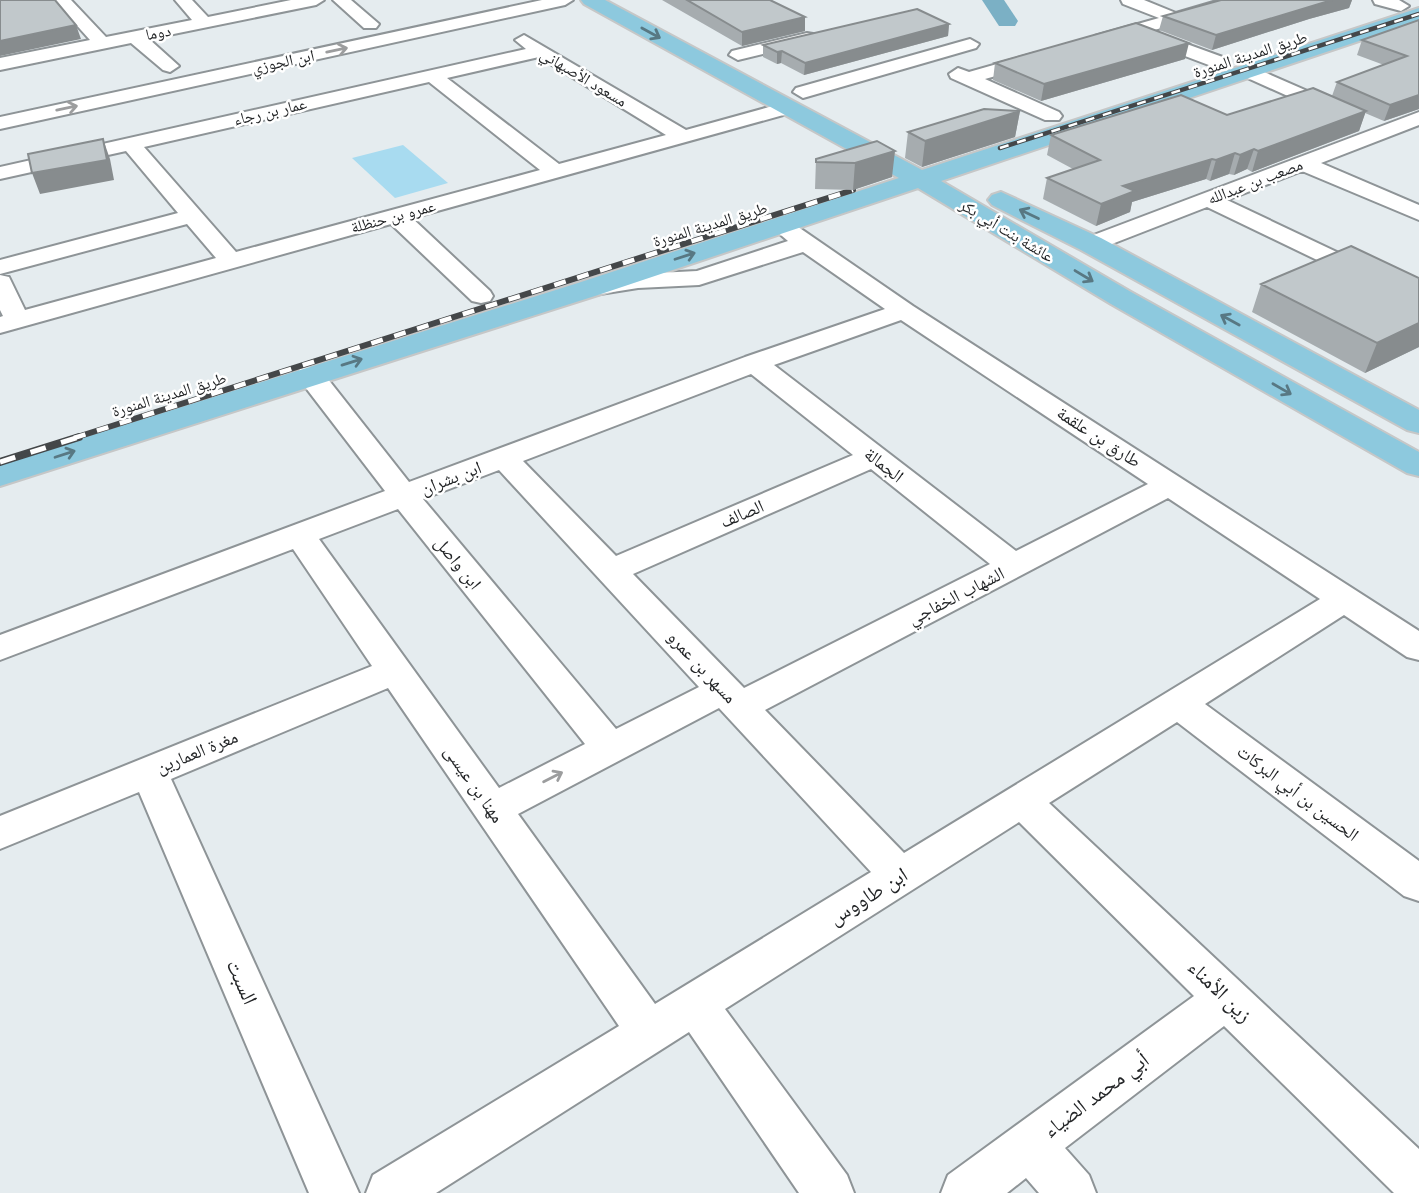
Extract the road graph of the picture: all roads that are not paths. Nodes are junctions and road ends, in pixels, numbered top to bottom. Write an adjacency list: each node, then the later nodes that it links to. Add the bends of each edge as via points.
1 (62, 0): 21 (street)
2 (183, 0): 16 (street)
3 (316, 0): 16 (street, دوما)
4 (341, 0): 17 (street)
5 (565, 0): 11 (street, ابن الجوزي)
6 (591, 0): 35 (main road, عائشة بنت أبي بكر, one-way to 35)
7 (637, 0): 26 (main road, عائشة بنت أبي بكر)
8 (1129, 0): 12 (street)
9 (1238, 0): 12 (street)
10 (1405, 5): 28 (main road, طريق المدينة المنورة); 31 (main road, طريق المدينة المنورة)
11 (483, 9): 14 (street, ابن الجوزي); 14 (street, ابن الجوزي); 24 (street, مسعود الأصبهاني)
12 (1175, 18): 19 (street)
13 (392, 19): 17 (street)
14 (419, 19): 32 (street, ابن الجوزي, one-way to 14)
15 (805, 22): 26 (street, via 828,33)
16 (205, 23): 20 (street, دوما)
17 (370, 24): 18 (street)
18 (343, 29)
19 (1134, 30): 23 (street); 28 (street)
20 (135, 37): 21 (street, دوما); 30 (street, via 177,64)
21 (102, 43): 29 (street, دوما)
22 (970, 44): 27 (street, عمرو بن حنظلة)
23 (1083, 45)
24 (541, 51): 33 (street, عمار بن رجاء); 41 (street, مسعود الأصبهاني)
25 (1058, 52): 34 (street)
26 (738, 55): 35 (main road, عائشة بنت أبي بكر)
27 (922, 58): 34 (street); 35 (street, عمرو بن حنظلة)
28 (1222, 63): 37 (main road, طريق المدينة المنورة)
29 (0, 64)
30 (144, 71)
31 (1250, 72): 40 (street); 44 (main road, طريق المدينة المنورة)
32 (217, 76): 36 (street); 39 (street, ابن الجوزي, one-way to 32)
33 (433, 76): 36 (street, عمار بن رجاء); 45 (street)
34 (968, 78): 37 (street)
35 (795, 100): 41 (street, عمرو بن حنظلة); 44 (main road, عائشة بنت أبي بكر)
36 (256, 114): 42 (street, عمار بن رجاء)
37 (1052, 116): 44 (main road, طريق المدينة المنورة)
38 (1419, 118): 40 (street, مصعب بن عبدالله)
39 (0, 123)
40 (1384, 132): 43 (street, مصعب بن عبدالله)
41 (684, 136): 45 (street, عمرو بن حنظلة)
42 (131, 144): 46 (street, عمار بن رجاء); 50 (street)
43 (1302, 163): 47 (street, مصعب بن عبدالله); 49 (street)
44 (919, 168): 48 (main road, طريق المدينة المنورة); 52 (main road, طريق المدينة المنورة); 54 (main road, عائشة بنت أبي بكر, one-way to 44); 62 (main road, عائشة بنت أبي بكر, one-way to 62)
45 (556, 172): 51 (street, عمرو بن حنظلة)
46 (0, 173)
47 (1208, 199): 54 (street, مصعب بن عبدالله); 63 (street)
48 (750, 211)
49 (1419, 213)
50 (192, 216): 55 (street); 56 (street)
51 (396, 216): 55 (street, عمرو بن حنظلة); 61 (street)
52 (780, 225): 53 (street, طارق بن علقمة); 60 (main road, طريق المدينة المنورة, one-way to 52)
53 (806, 243): 60 (street, طريق المدينة المنورة, via 699,278); 64 (street, طارق بن علقمة)
54 (1091, 244): 57 (main road, عائشة بنت أبي بكر)
55 (231, 261): 65 (street, عمرو بن حنظلة)
56 (0, 267)
57 (1136, 269): 62 (main road, via 1143,293); 68 (main road, عائشة بنت أبي بكر, one-way to 57)
58 (538, 278): 61 (main road, طريق المدينة المنورة)
59 (0, 282): 65 (street)
60 (587, 289): 67 (main road, طريق المدينة المنورة, one-way to 60)
61 (481, 296): 69 (main road, طريق المدينة المنورة)
62 (1121, 298): 72 (main road, عائشة بنت أبي بكر, one-way to 72)
63 (1419, 301)
64 (904, 311): 66 (street, ابن بشران); 74 (street, طارق بن علقمة)
65 (8, 322)
66 (754, 363): 70 (street, الجمالة); 71 (street, ابن بشران)
67 (310, 375): 73 (main road, طريق المدينة المنورة, one-way to 67); 75 (street, ابن واصل)
68 (1419, 423)
69 (0, 447)
70 (874, 457): 77 (street, الجمالة); 78 (street, الصالف)
71 (504, 458): 75 (street, ابن بشران); 78 (street, مسهر بن عمرو)
72 (1419, 466)
73 (0, 475)
74 (1172, 484): 77 (street, الشهاب الخفاجي); 79 (street, طارق بن علقمة)
75 (404, 496): 76 (street, ابن بشران); 85 (street, ابن واصل)
76 (299, 535): 81 (street, ابن بشران); 82 (street, مهنا بن عيسى)
77 (1014, 566): 83 (street, الشهاب الخفاجي)
78 (611, 571): 83 (street, مسهر بن عمرو)
79 (1345, 598): 80 (street, طارق بن علقمة); 84 (street, ابن طاووس)
80 (1415, 641)
81 (0, 648)
82 (395, 671): 86 (street, مغرة العمارين); 88 (street, مهنا بن عيسى)
83 (731, 698): 85 (street, الشهاب الخفاجي); 90 (street, مسهر بن عمرو)
84 (1178, 703): 87 (street, ابن طاووس); 91 (street, الحسين بن أبي البركات)
85 (610, 748): 88 (street, الشهاب الخفاجي, one-way to 85)
86 (149, 772): 89 (street, مغرة العمارين); 97 (street, السبت)
87 (1021, 800): 90 (street, ابن طاووس); 92 (street, زين الأمناء)
88 (492, 809): 94 (street, مهنا بن عيسى)
89 (0, 832)
90 (900, 876): 93 (street, ابن طاووس)
91 (1419, 884)
92 (1227, 998): 95 (street, أبي محمد الضياء); 96 (street, زين الأمناء)
93 (695, 1003): 94 (street, ابن طاووس); 99 (street)
94 (649, 1032): 98 (street, ابن طاووس)
95 (1030, 1145): 100 (street, أبي محمد الضياء); 101 (street)
96 (1419, 1183)
97 (334, 1193)
98 (391, 1193)
99 (829, 1193)
100 (966, 1193)
101 (1071, 1193)

